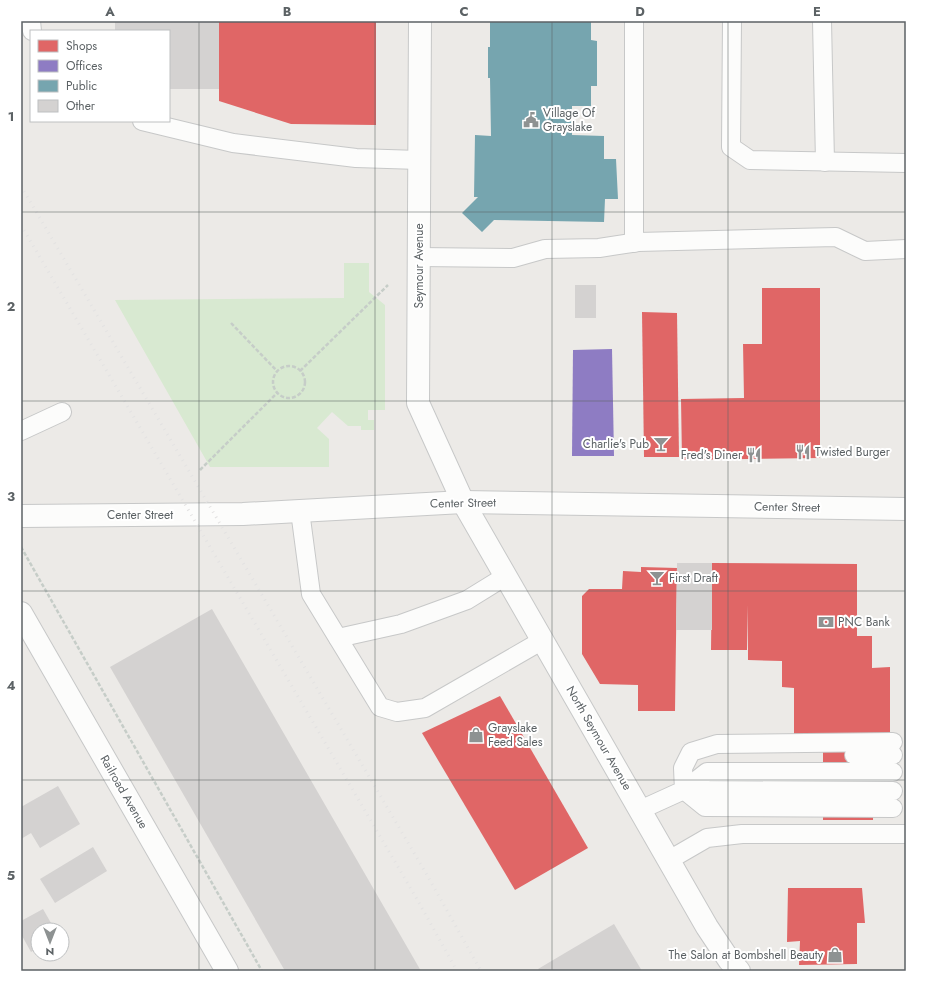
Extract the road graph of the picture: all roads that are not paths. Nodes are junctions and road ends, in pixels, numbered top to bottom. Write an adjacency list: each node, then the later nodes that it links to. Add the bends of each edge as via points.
1 (420, 21): 6 (street, Seymour Avenue)
2 (634, 21): 9 (lane)
3 (732, 21): 7 (lane, via 731,147 750,160)
4 (822, 21): 7 (lane)
5 (146, 122): 6 (lane, via 233,143 356,158)
6 (419, 160): 11 (street, Seymour Avenue)
7 (825, 162): 8 (lane)
8 (906, 163)
9 (634, 243): 10 (lane, via 836,237 864,250); 11 (lane, via 599,248 545,250 513,258)
10 (906, 249)
11 (418, 257): 14 (street, Seymour Avenue, via 418,403)
12 (62, 412): 13 (lane)
13 (21, 431)
14 (463, 502): 15 (street, Center Street); 16 (street, Center Street); 18 (street, North Seymour Avenue)
15 (906, 509)
16 (300, 511): 17 (street, Center Street, via 222,515); 20 (lane, via 311,594)
17 (21, 516)
18 (506, 576): 20 (lane, via 467,600 401,624); 21 (street, North Seymour Avenue)
19 (21, 613): 27 (street, Railroad Avenue)
20 (338, 638): 21 (lane, via 380,707 397,712 425,708)
21 (543, 640): 24 (street, North Seymour Avenue)
22 (684, 790): 22 (lane, via 683,768 691,752 717,744 893,756 707,772); 23 (lane); 24 (lane)
23 (893, 799)
24 (640, 810): 26 (street, North Seymour Avenue)
25 (906, 834): 26 (lane, via 742,834 707,838)
26 (668, 860): 28 (street, North Seymour Avenue, via 707,927)
27 (227, 971)
28 (739, 971)

